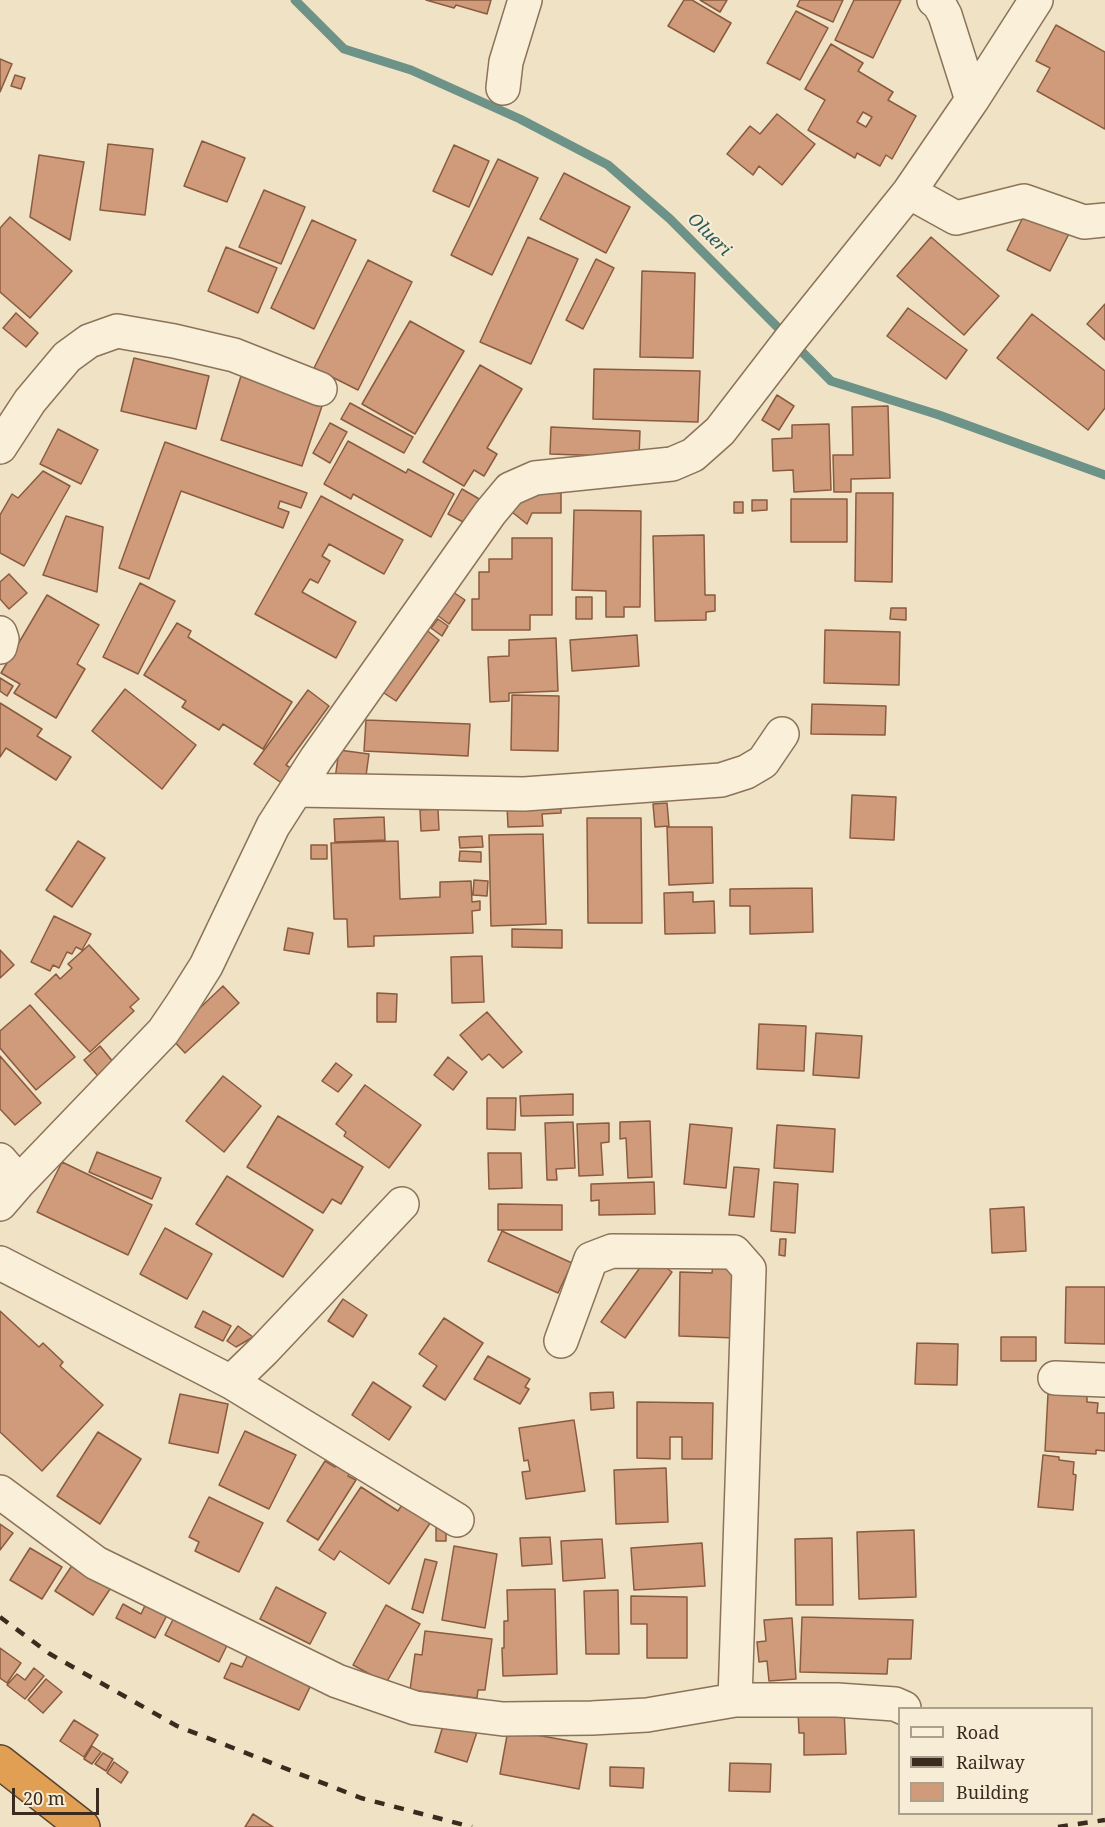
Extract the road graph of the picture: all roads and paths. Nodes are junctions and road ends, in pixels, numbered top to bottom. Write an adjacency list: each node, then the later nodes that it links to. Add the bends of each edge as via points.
1 (525, 0): 4 (street, via 506,62)
2 (934, 0): 5 (street, via 945,15)
3 (1036, 0): 5 (street)
4 (503, 88)
5 (972, 100): 6 (street)
6 (909, 192): 7 (street, via 956,218 1024,201 1084,222); 13 (street, via 720,431 693,454 672,464 535,478 510,489)
7 (1105, 220)
8 (320, 389): 9 (street, via 234,355 117,332 89,341 67,357 30,401)
9 (0, 447)
10 (0, 633): 11 (street)
11 (0, 647)
12 (782, 734): 13 (street, via 763,762 721,780 524,794)
13 (296, 790): 14 (street, via 273,826 206,966 163,1032)
14 (6, 1182)
15 (402, 1204): 20 (street)
16 (0, 1263): 20 (street)
17 (561, 1341): 23 (street, via 591,1259 612,1251 734,1252 749,1269)
18 (1055, 1378): 19 (street)
19 (1105, 1380)
20 (231, 1382): 22 (street)
21 (0, 1492): 23 (street, via 96,1563 337,1682 414,1708 503,1719 592,1718 647,1715)
22 (457, 1520)
23 (735, 1700): 24 (street, via 837,1700)
24 (902, 1707)
25 (0, 1762): 26 (highway)
26 (83, 1827)

